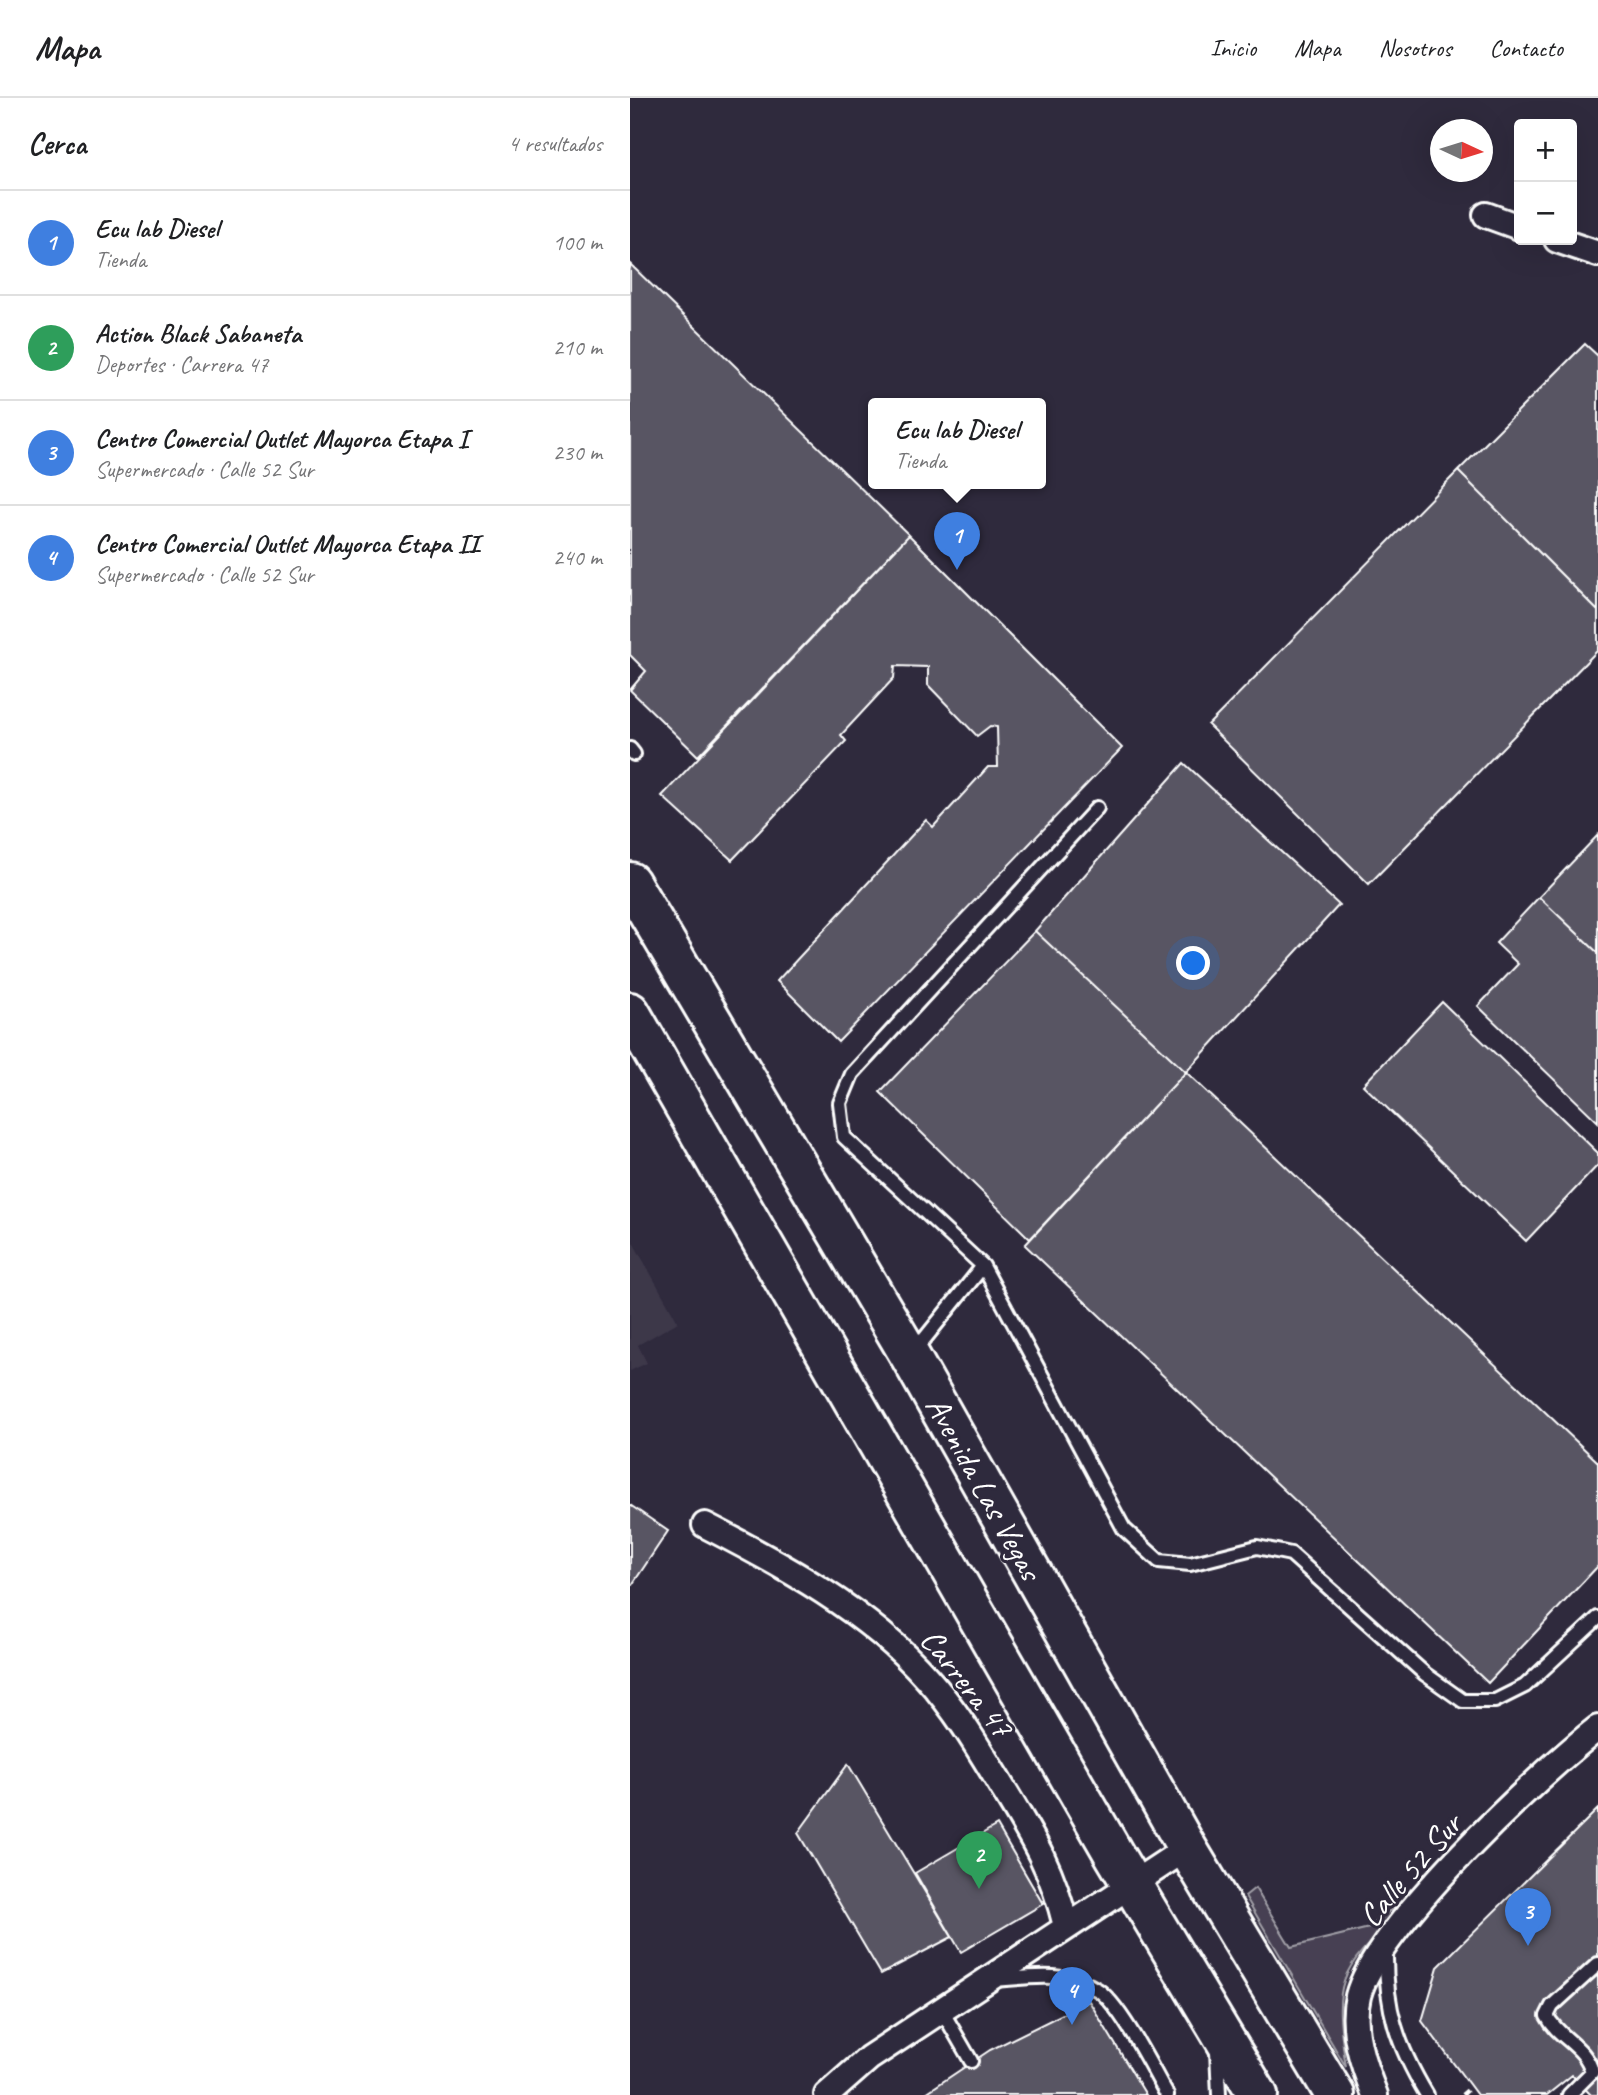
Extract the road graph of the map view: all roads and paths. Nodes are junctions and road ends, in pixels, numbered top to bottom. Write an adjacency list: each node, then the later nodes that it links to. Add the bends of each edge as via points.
1 (1486, 215): 2 (street)
2 (1514, 225)
3 (1572, 245): 4 (street)
4 (1598, 254)
5 (1097, 808): 8 (lane, via 852,1074 840,1103 844,1137)
6 (630, 882): 9 (main road, Avenida Las Vegas)
7 (630, 1013): 14 (main road, Avenida Las Vegas)
8 (983, 1266): 9 (lane); 11 (lane, via 1125,1529 1159,1561 1190,1564 1257,1547 1291,1554 1425,1675 1463,1701 1495,1701 1525,1686)
9 (910, 1356): 13 (main road, Avenida Las Vegas)
10 (705, 1525): 15 (street, Carrera 47, via 829,1596 886,1636 927,1677 968,1730 1040,1848 1056,1883)
11 (1598, 1618)
12 (1598, 1728): 16 (street, Calle 52 Sur, via 1558,1759 1448,1872 1412,1910)
13 (1186, 1848): 14 (street); 27 (main road, Avenida Las Vegas)
14 (1132, 1882): 15 (street); 20 (main road, Avenida Las Vegas)
15 (1066, 1926): 18 (street)
16 (1387, 1946): 28 (street, Calle 52 Sur, via 1364,1979 1356,2020 1362,2060); 29 (lane, via 1391,2020)
17 (1598, 1964): 31 (lane, via 1547,2016 1589,2059 1592,2071)
18 (989, 1980): 19 (street); 24 (lane, via 1066,1978 1099,1991 1120,2016)
19 (941, 2008): 21 (lane); 23 (street, via 869,2058)
20 (1216, 2030): 25 (lane); 26 (main road, Avenida Las Vegas)
21 (971, 2061)
22 (1471, 2087): 30 (path)
23 (827, 2095)
24 (1167, 2095)
25 (1219, 2095)
26 (1258, 2095)
27 (1335, 2095)
28 (1375, 2095)
29 (1427, 2095)
30 (1462, 2095)
31 (1569, 2095)

